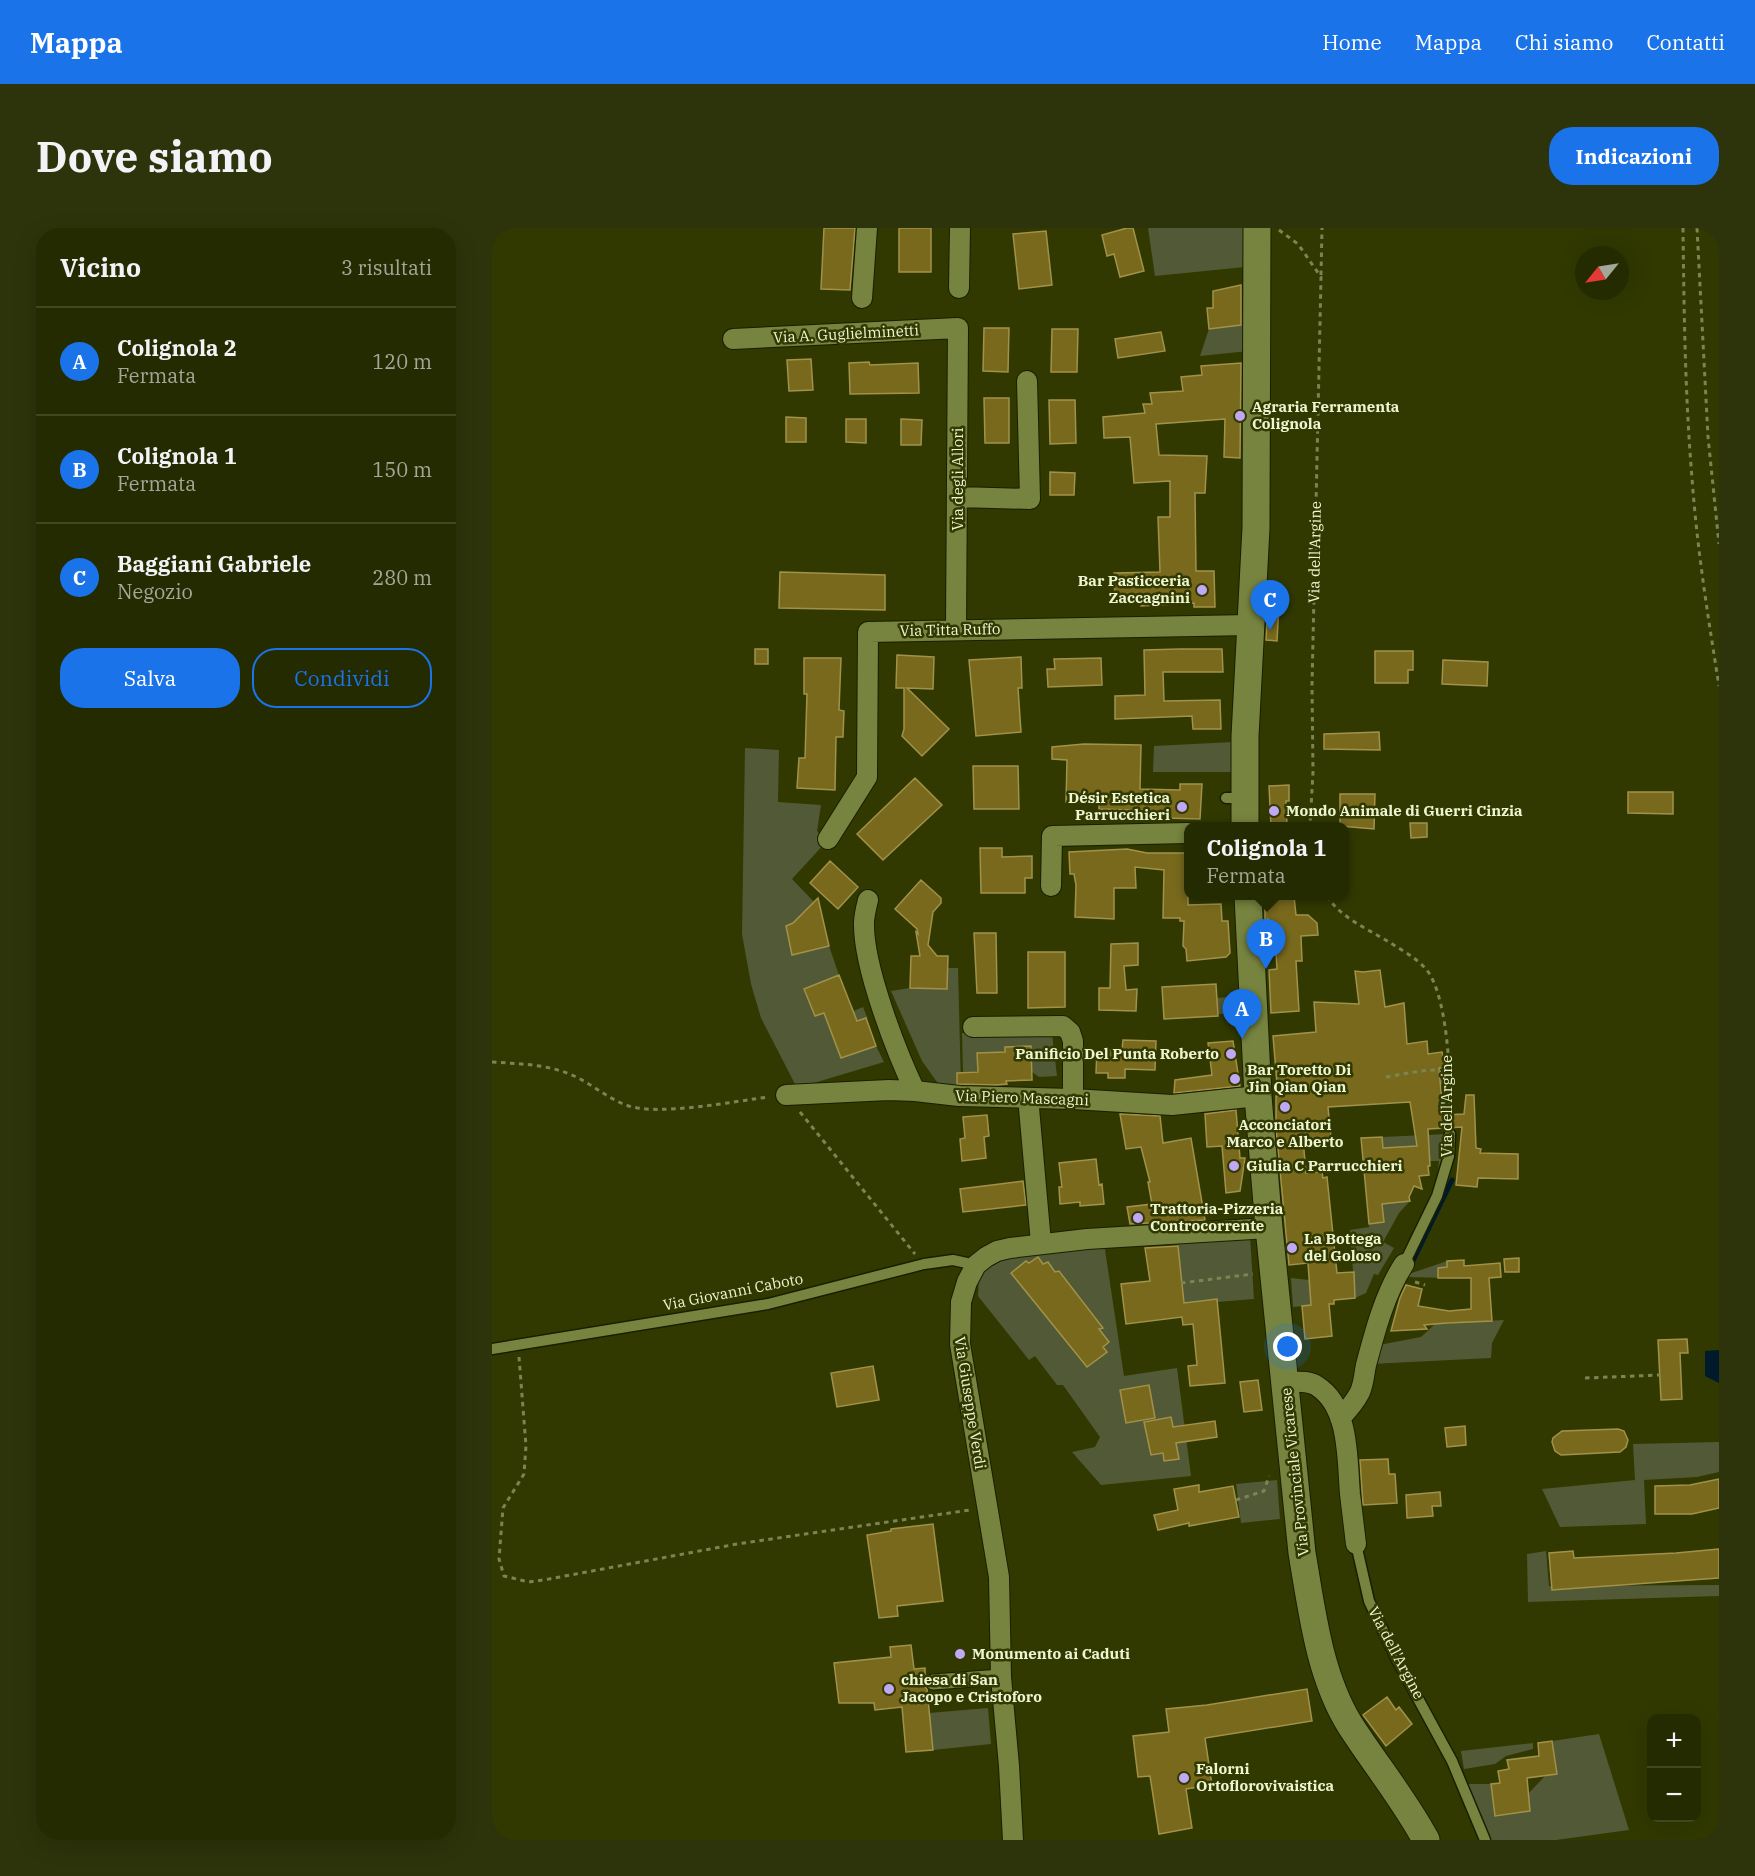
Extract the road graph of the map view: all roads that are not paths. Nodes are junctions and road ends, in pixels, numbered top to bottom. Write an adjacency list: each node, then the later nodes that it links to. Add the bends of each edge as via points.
1 (867, 228): 5 (street)
2 (960, 228): 4 (street)
3 (1257, 228): 10 (main road, via 1256,528)
4 (959, 288)
5 (862, 298)
6 (958, 328): 7 (street, Via A. Guglielminetti); 9 (street, Via degli Allori)
7 (733, 339)
8 (1027, 381): 9 (street, via 1030,499)
9 (958, 497): 11 (street, Via degli Allori)
10 (1251, 625): 11 (street, Via Titta Ruffo); 12 (main road, via 1245,736 1236,798)
11 (957, 629): 14 (street, Via Titta Ruffo, via 868,632 867,777)
12 (1244, 822)
13 (1184, 833): 15 (street, via 1052,836)
14 (828, 839)
15 (1051, 886)
16 (868, 900): 19 (street, via 864,922 869,957)
17 (1248, 900): 21 (main road, Via Provinciale Vicarese)
18 (974, 1027): 22 (street, via 1063,1026 1073,1041)
19 (915, 1091): 20 (street, Via Piero Mascagni); 23 (street, Via Piero Mascagni)
20 (786, 1095)
21 (1258, 1096): 22 (street, Via Piero Mascagni, via 1172,1105); 25 (main road, Via Provinciale Vicarese)
22 (1072, 1099): 23 (street, Via Piero Mascagni)
23 (1029, 1104): 26 (street)
24 (1450, 1134): 27 (lane, Via dell'Argine, via 1440,1188)
25 (1269, 1227): 26 (street); 30 (main road, Via Provinciale Vicarese)
26 (1041, 1243): 28 (street, via 997,1251)
27 (1404, 1264): 31 (street, Via dell'Argine, via 1384,1308 1361,1390)
28 (976, 1265): 29 (lane, Via Giovanni Caboto, via 953,1260 924,1264 768,1304); 33 (street, Via Giuseppe Verdi, via 961,1302 959,1335 999,1577)
29 (492, 1349)
30 (1286, 1382): 31 (street, Via dell'Argine, via 1319,1387); 36 (main road, Via Provinciale Vicarese, via 1302,1553 1327,1672 1351,1725)
31 (1340, 1419): 32 (street, Via dell'Argine)
32 (1356, 1544): 37 (lane, Via dell'Argine, via 1369,1600 1452,1761)
33 (1000, 1677): 34 (street); 35 (street, Via Giuseppe Verdi)
34 (933, 1682)
35 (1013, 1840)
36 (1426, 1840)
37 (1485, 1840)

